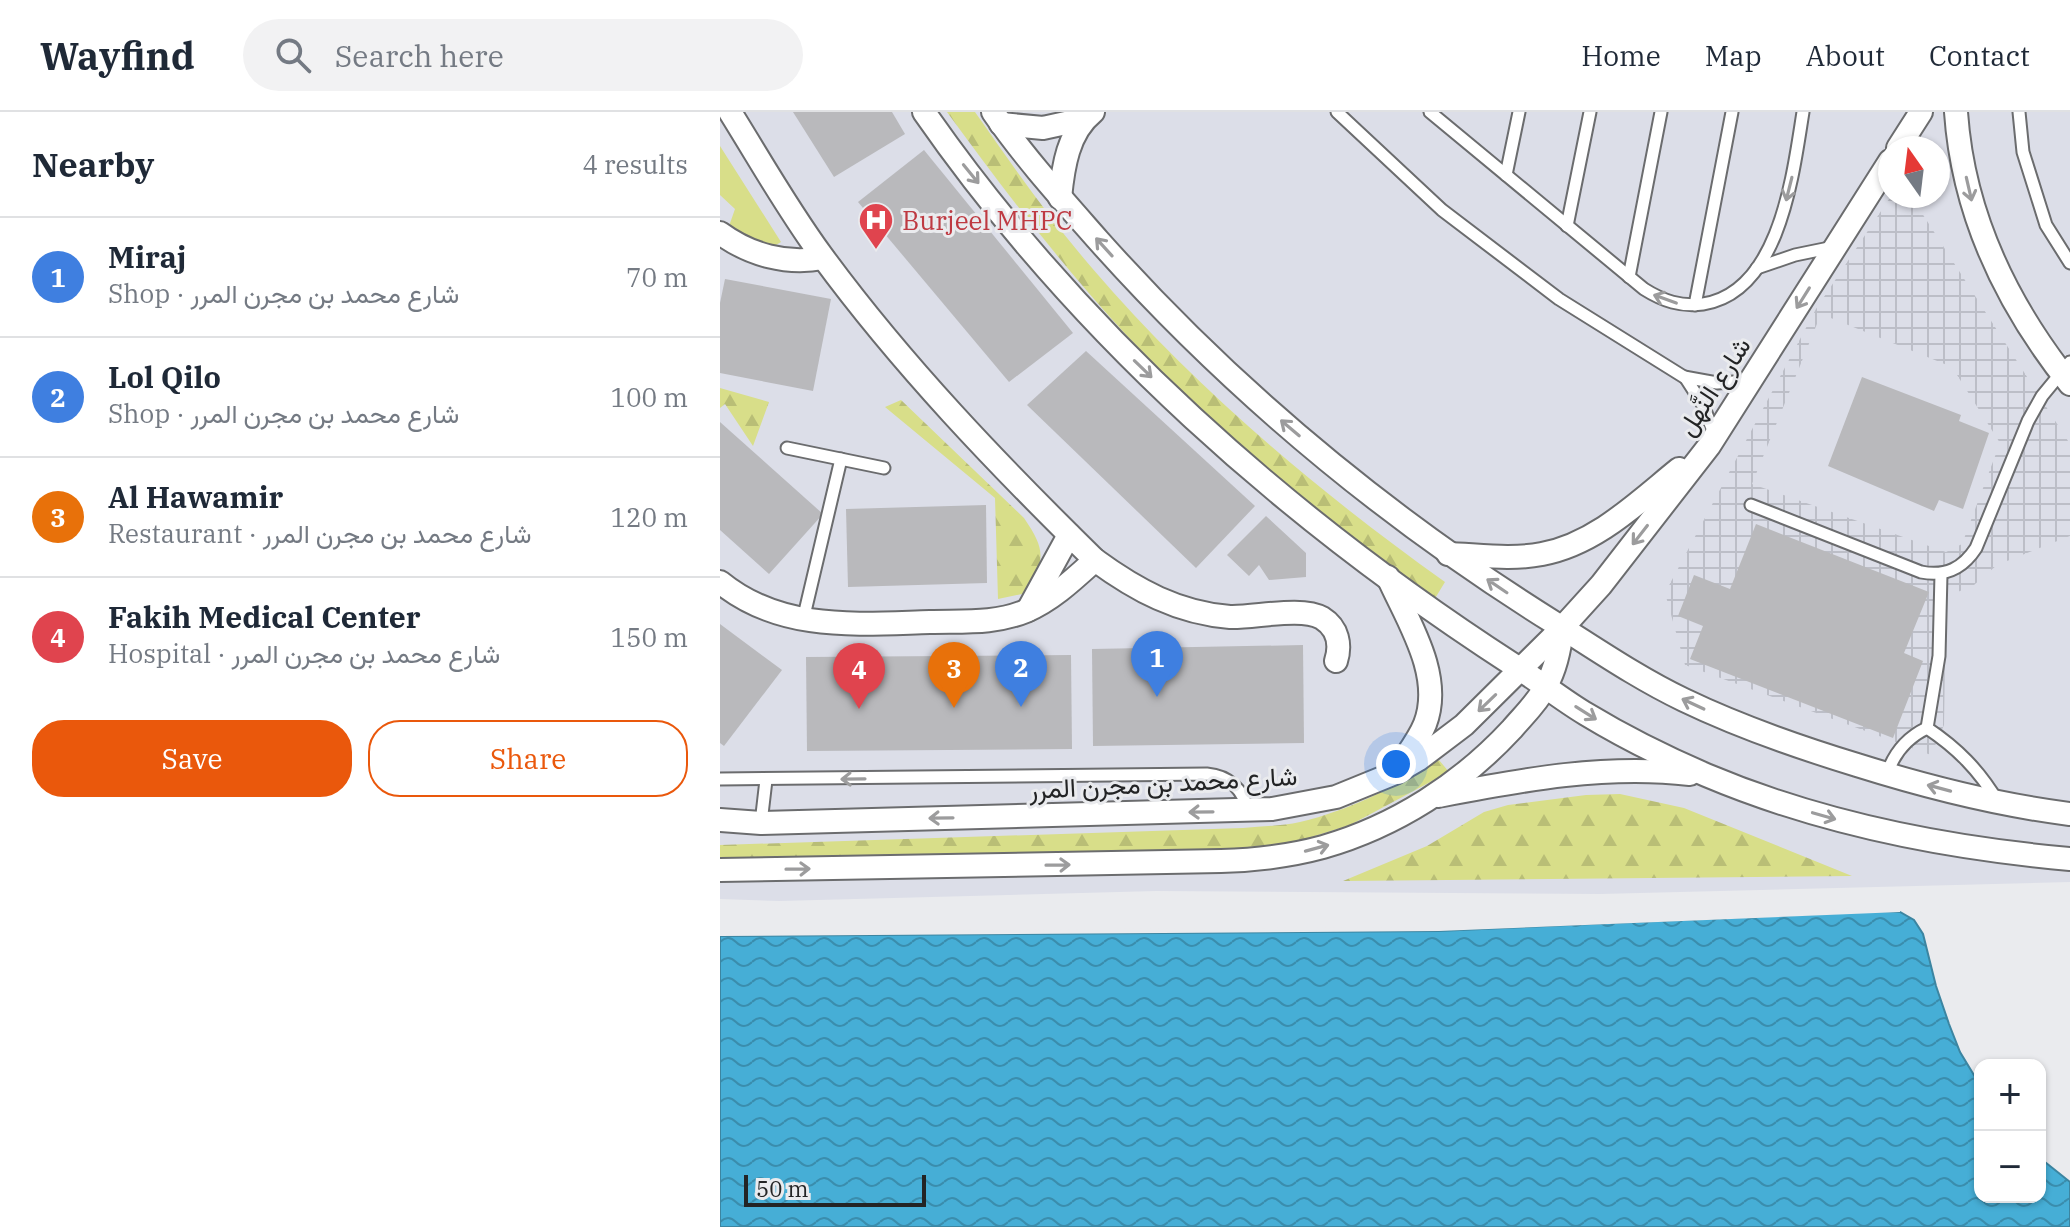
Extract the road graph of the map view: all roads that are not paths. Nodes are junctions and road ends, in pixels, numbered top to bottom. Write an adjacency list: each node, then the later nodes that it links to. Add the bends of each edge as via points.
1 (730, 112): 24 (street)
2 (924, 112): 41 (street, one-way to 41, via 1028,245 1132,358 1245,464)
3 (1337, 112): 30 (lane, via 1499,256)
4 (1430, 112): 16 (lane)
5 (1450, 112): 16 (lane)
6 (1519, 112): 18 (lane)
7 (1590, 112): 21 (lane)
8 (1661, 112): 27 (lane)
9 (1732, 112): 28 (lane)
10 (1803, 112): 26 (lane, one-way to 26, via 1784,207)
11 (1921, 112): 17 (street)
12 (1956, 112): 29 (street, one-way to 29, via 1971,199 1990,254 2010,296)
13 (2019, 112): 25 (lane, via 2023,152 2046,225)
14 (1089, 116): 15 (street, via 1043,128); 20 (street, via 1064,165)
15 (997, 118): 20 (street)
16 (1447, 126): 18 (lane)
17 (1906, 136)
18 (1506, 175): 21 (lane)
19 (1878, 180): 23 (street, شارع النَّهل)
20 (1060, 198): 38 (street, one-way to 20, via 1226,371)
21 (1567, 226): 27 (lane)
22 (720, 233): 24 (street, via 772,257)
23 (1835, 247): 26 (lane); 31 (street, شارع النَّهل, one-way to 31)
24 (823, 258): 37 (street, via 917,375)
25 (2070, 263)
26 (1757, 268): 28 (lane, via 1738,290)
27 (1629, 277): 28 (lane, one-way to 27, via 1657,297)
28 (1695, 305)
29 (2067, 373): 40 (lane, via 2042,396 2028,421 1976,548 1960,566)
30 (1684, 377): 31 (lane); 32 (lane, via 1703,405)
31 (1750, 381): 32 (street, شارع النَّهل)
32 (1712, 441): 38 (street, via 1581,542 1519,556); 45 (street, شارع النَّهل, one-way to 45)
33 (787, 448): 34 (lane)
34 (841, 459): 35 (lane); 44 (lane)
35 (884, 468)
36 (1751, 505): 40 (lane, via 1921,572)
37 (1069, 535): 39 (street); 43 (street)
38 (1447, 554): 45 (street, one-way to 38)
39 (1095, 560): 43 (street); 46 (street, via 1149,595 1200,612 1257,617 1302,612 1322,618 1335,632)
40 (1941, 574): 49 (lane, via 1939,656)
41 (1388, 576): 47 (street); 50 (street, via 1423,656 1430,687 1425,723)
42 (720, 582): 44 (street, via 751,603)
43 (1028, 610): 44 (street, via 972,622)
44 (803, 620)
45 (1562, 628): 47 (street, شارع محمد بن مجرن المرر); 48 (street); 51 (street, one-way to 45, via 1727,720 1646,680)
46 (1336, 661)
47 (1521, 670): 48 (street); 50 (street, شارع محمد بن مجرن المرر, one-way to 50, via 1442,743)
48 (1546, 687): 52 (street, one-way to 52, via 1652,751); 55 (street, via 1494,748)
49 (1927, 728): 51 (lane, via 1899,749); 56 (lane, via 1975,767)
50 (1395, 773): 57 (street, شارع محمد بن مجرن المرر, via 1336,797)
51 (1887, 774): 56 (street, one-way to 51)
52 (1707, 775): 55 (street, via 1615,770 1556,774); 61 (street, one-way to 61, via 1879,831 2001,853)
53 (720, 779): 54 (lane)
54 (766, 780): 57 (lane, one-way to 54, via 1234,785 1207,774); 60 (lane)
55 (1433, 797): 62 (street, one-way to 55, via 1255,860 1356,836)
56 (1998, 803): 58 (street)
57 (1248, 811): 60 (street, شارع محمد بن مجرن المرر, one-way to 60)
58 (2070, 814)
59 (720, 820): 60 (street, شارع محمد بن مجرن المرر)
60 (761, 823)
61 (2070, 859)
62 (720, 870)

